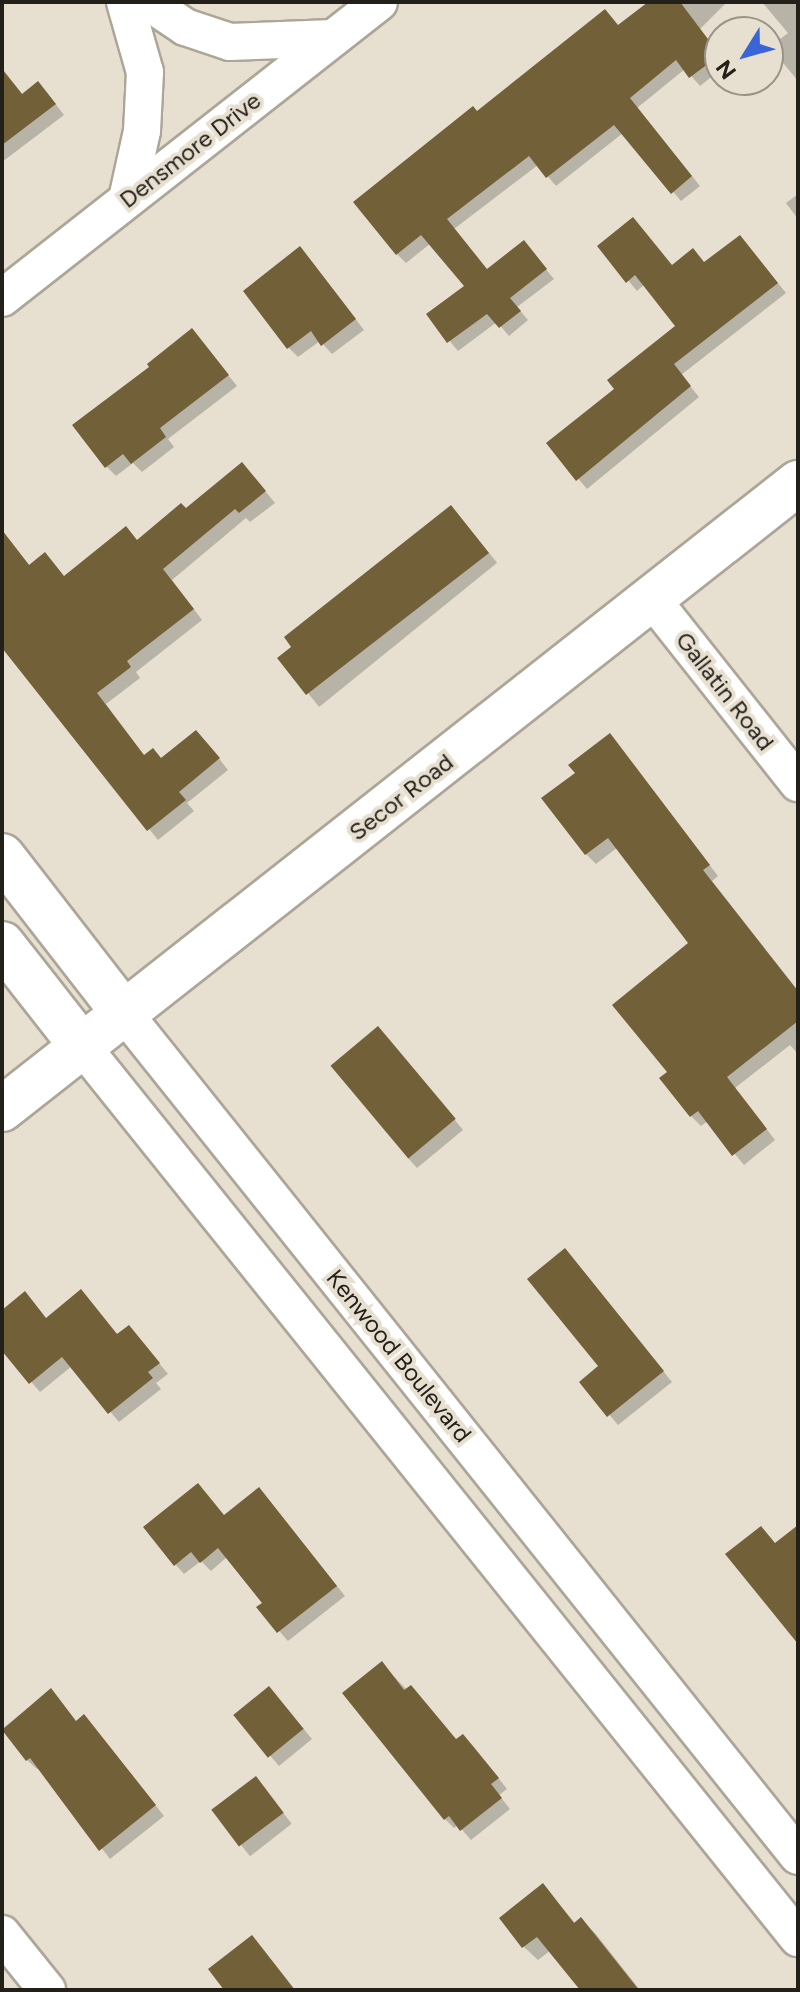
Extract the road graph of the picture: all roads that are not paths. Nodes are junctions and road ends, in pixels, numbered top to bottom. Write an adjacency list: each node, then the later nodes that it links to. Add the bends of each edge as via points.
1 (125, 2): 5 (street, via 145,72 142,131)
2 (148, 2): 4 (street, via 185,27 230,42)
3 (379, 2): 4 (street, Densmore Drive)
4 (333, 38): 5 (street, Densmore Drive)
5 (127, 199): 6 (street, Densmore Drive)
6 (2, 298)
7 (798, 483): 8 (main road, Secor Road)
8 (652, 599): 9 (street, Gallatin Road); 12 (main road, Secor Road)
9 (798, 783)
10 (2, 856): 12 (main road, Kenwood Boulevard)
11 (2, 944): 13 (main road)
12 (124, 1013): 13 (main road, Secor Road); 15 (street, Kenwood Boulevard)
13 (82, 1046): 14 (main road, Secor Road); 17 (street)
14 (2, 1109)
15 (798, 1856)
16 (2, 1934): 18 (street)
17 (798, 1938)
18 (47, 1990)

